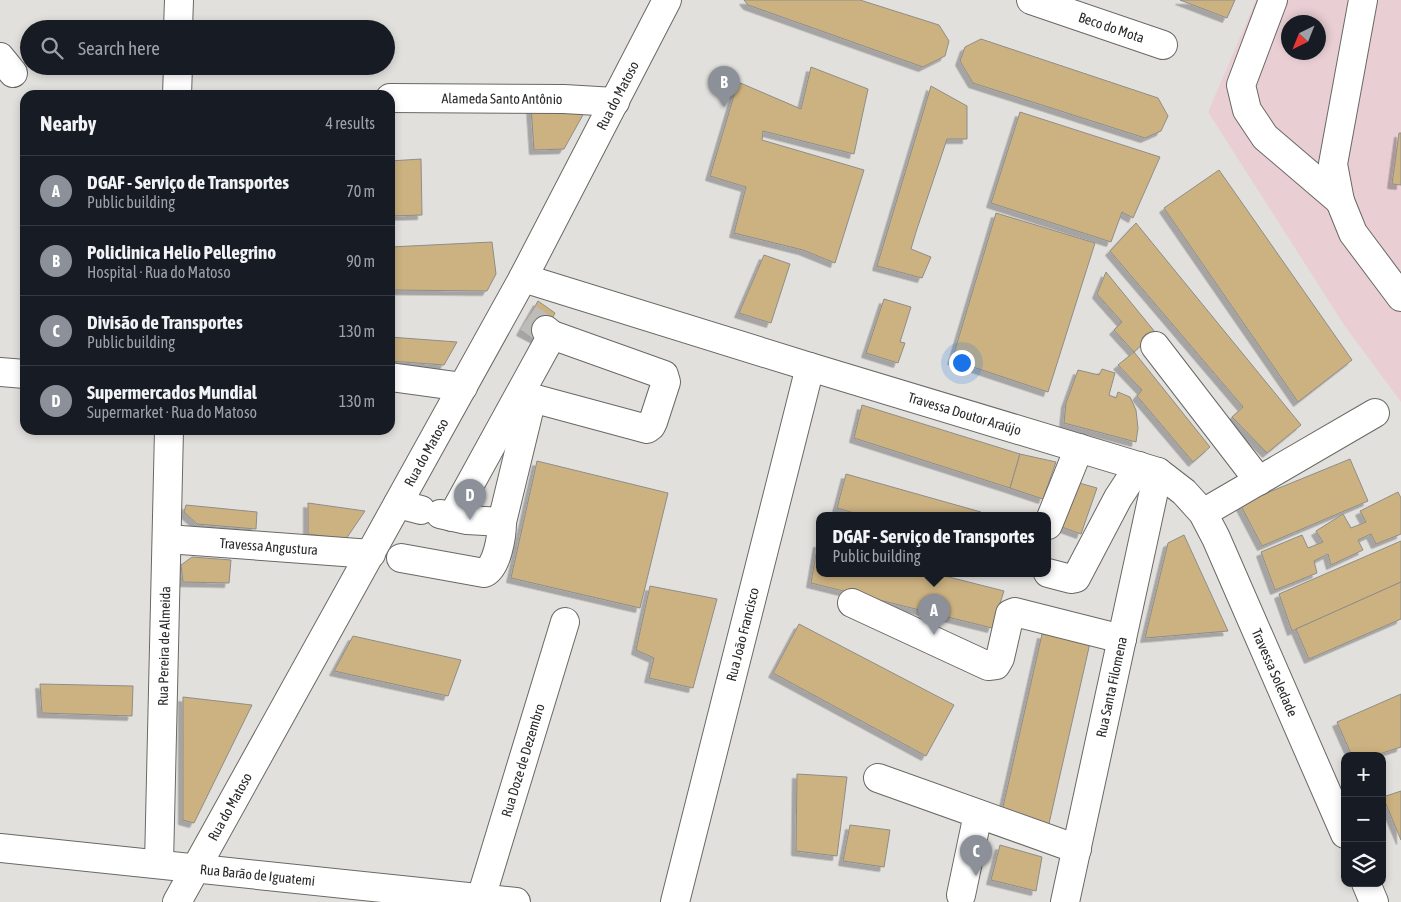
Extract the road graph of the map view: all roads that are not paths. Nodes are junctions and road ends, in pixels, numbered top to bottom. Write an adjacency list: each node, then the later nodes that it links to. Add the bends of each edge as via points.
1 (179, 0): 6 (street)
2 (667, 0): 11 (street, Rua do Matoso)
3 (1031, 0): 7 (street, Beco do Mota)
4 (1273, 0): 12 (street, via 1241,85 1247,110 1265,137)
5 (1363, 0): 12 (street, via 1333,164)
6 (178, 20)
7 (1163, 45)
8 (178, 75): 9 (street)
9 (177, 90)
10 (395, 98): 11 (street, Alameda Santo Antônio)
11 (615, 102): 13 (street, Rua do Matoso)
12 (1340, 201): 14 (street, via 1353,233)
13 (523, 278): 15 (street, Rua do Matoso); 17 (street, Travessa Doutor Araújo)
14 (1401, 297)
15 (534, 322): 21 (street, Rua do Matoso); 22 (street); 22 (street, via 664,375 666,382 653,422 646,429)
16 (1156, 346): 27 (street)
17 (810, 367): 25 (street, Travessa Doutor Araújo); 52 (street, Rua João Francisco)
18 (0, 372): 19 (street)
19 (20, 374)
20 (395, 378): 21 (street)
21 (463, 388): 28 (street, Rua do Matoso)
22 (526, 397): 28 (street); 31 (street)
23 (1375, 413): 27 (street)
24 (169, 435): 32 (street, Rua Pereira de Almeida)
25 (1079, 448): 26 (street, Travessa Doutor Araújo); 30 (street)
26 (1148, 469): 29 (street, Travessa Doutor Araújo, via 1184,492); 35 (street, via 1118,498 1076,578); 38 (street, Rua Santa Filomena)
27 (1259, 481): 29 (street)
28 (428, 511): 31 (street, via 467,520); 33 (street, Rua do Matoso)
29 (1203, 513): 41 (street, Travessa Soledade)
30 (1051, 518)
31 (502, 522): 34 (street, via 493,566 484,573)
32 (167, 540): 33 (street, Travessa Angustura); 44 (street, Rua Pereira de Almeida)
33 (371, 554): 45 (street, Rua do Matoso)
34 (401, 558)
35 (1051, 574)
36 (852, 602): 38 (street, via 988,666 996,664 1000,658 1010,614 1015,612)
37 (565, 622): 49 (street, Rua Doze de Dezembro)
38 (1122, 640): 43 (street, Rua Santa Filomena)
39 (878, 778): 40 (street)
40 (978, 814): 43 (street); 47 (street)
41 (1341, 825)
42 (0, 848): 44 (street, Rua Barão de Iguatemi)
43 (1076, 849): 53 (street, Rua Santa Filomena)
44 (159, 864): 45 (street, Rua Barão de Iguatemi)
45 (197, 868): 48 (street, Rua Barão de Iguatemi); 50 (street, Rua do Matoso)
46 (1368, 887): 54 (street)
47 (961, 894)
48 (451, 898): 49 (street, Rua Barão de Iguatemi)
49 (481, 898): 51 (street, Rua Barão de Iguatemi)
50 (178, 902)
51 (516, 902)
52 (674, 902)
53 (1065, 902)
54 (1374, 902)

